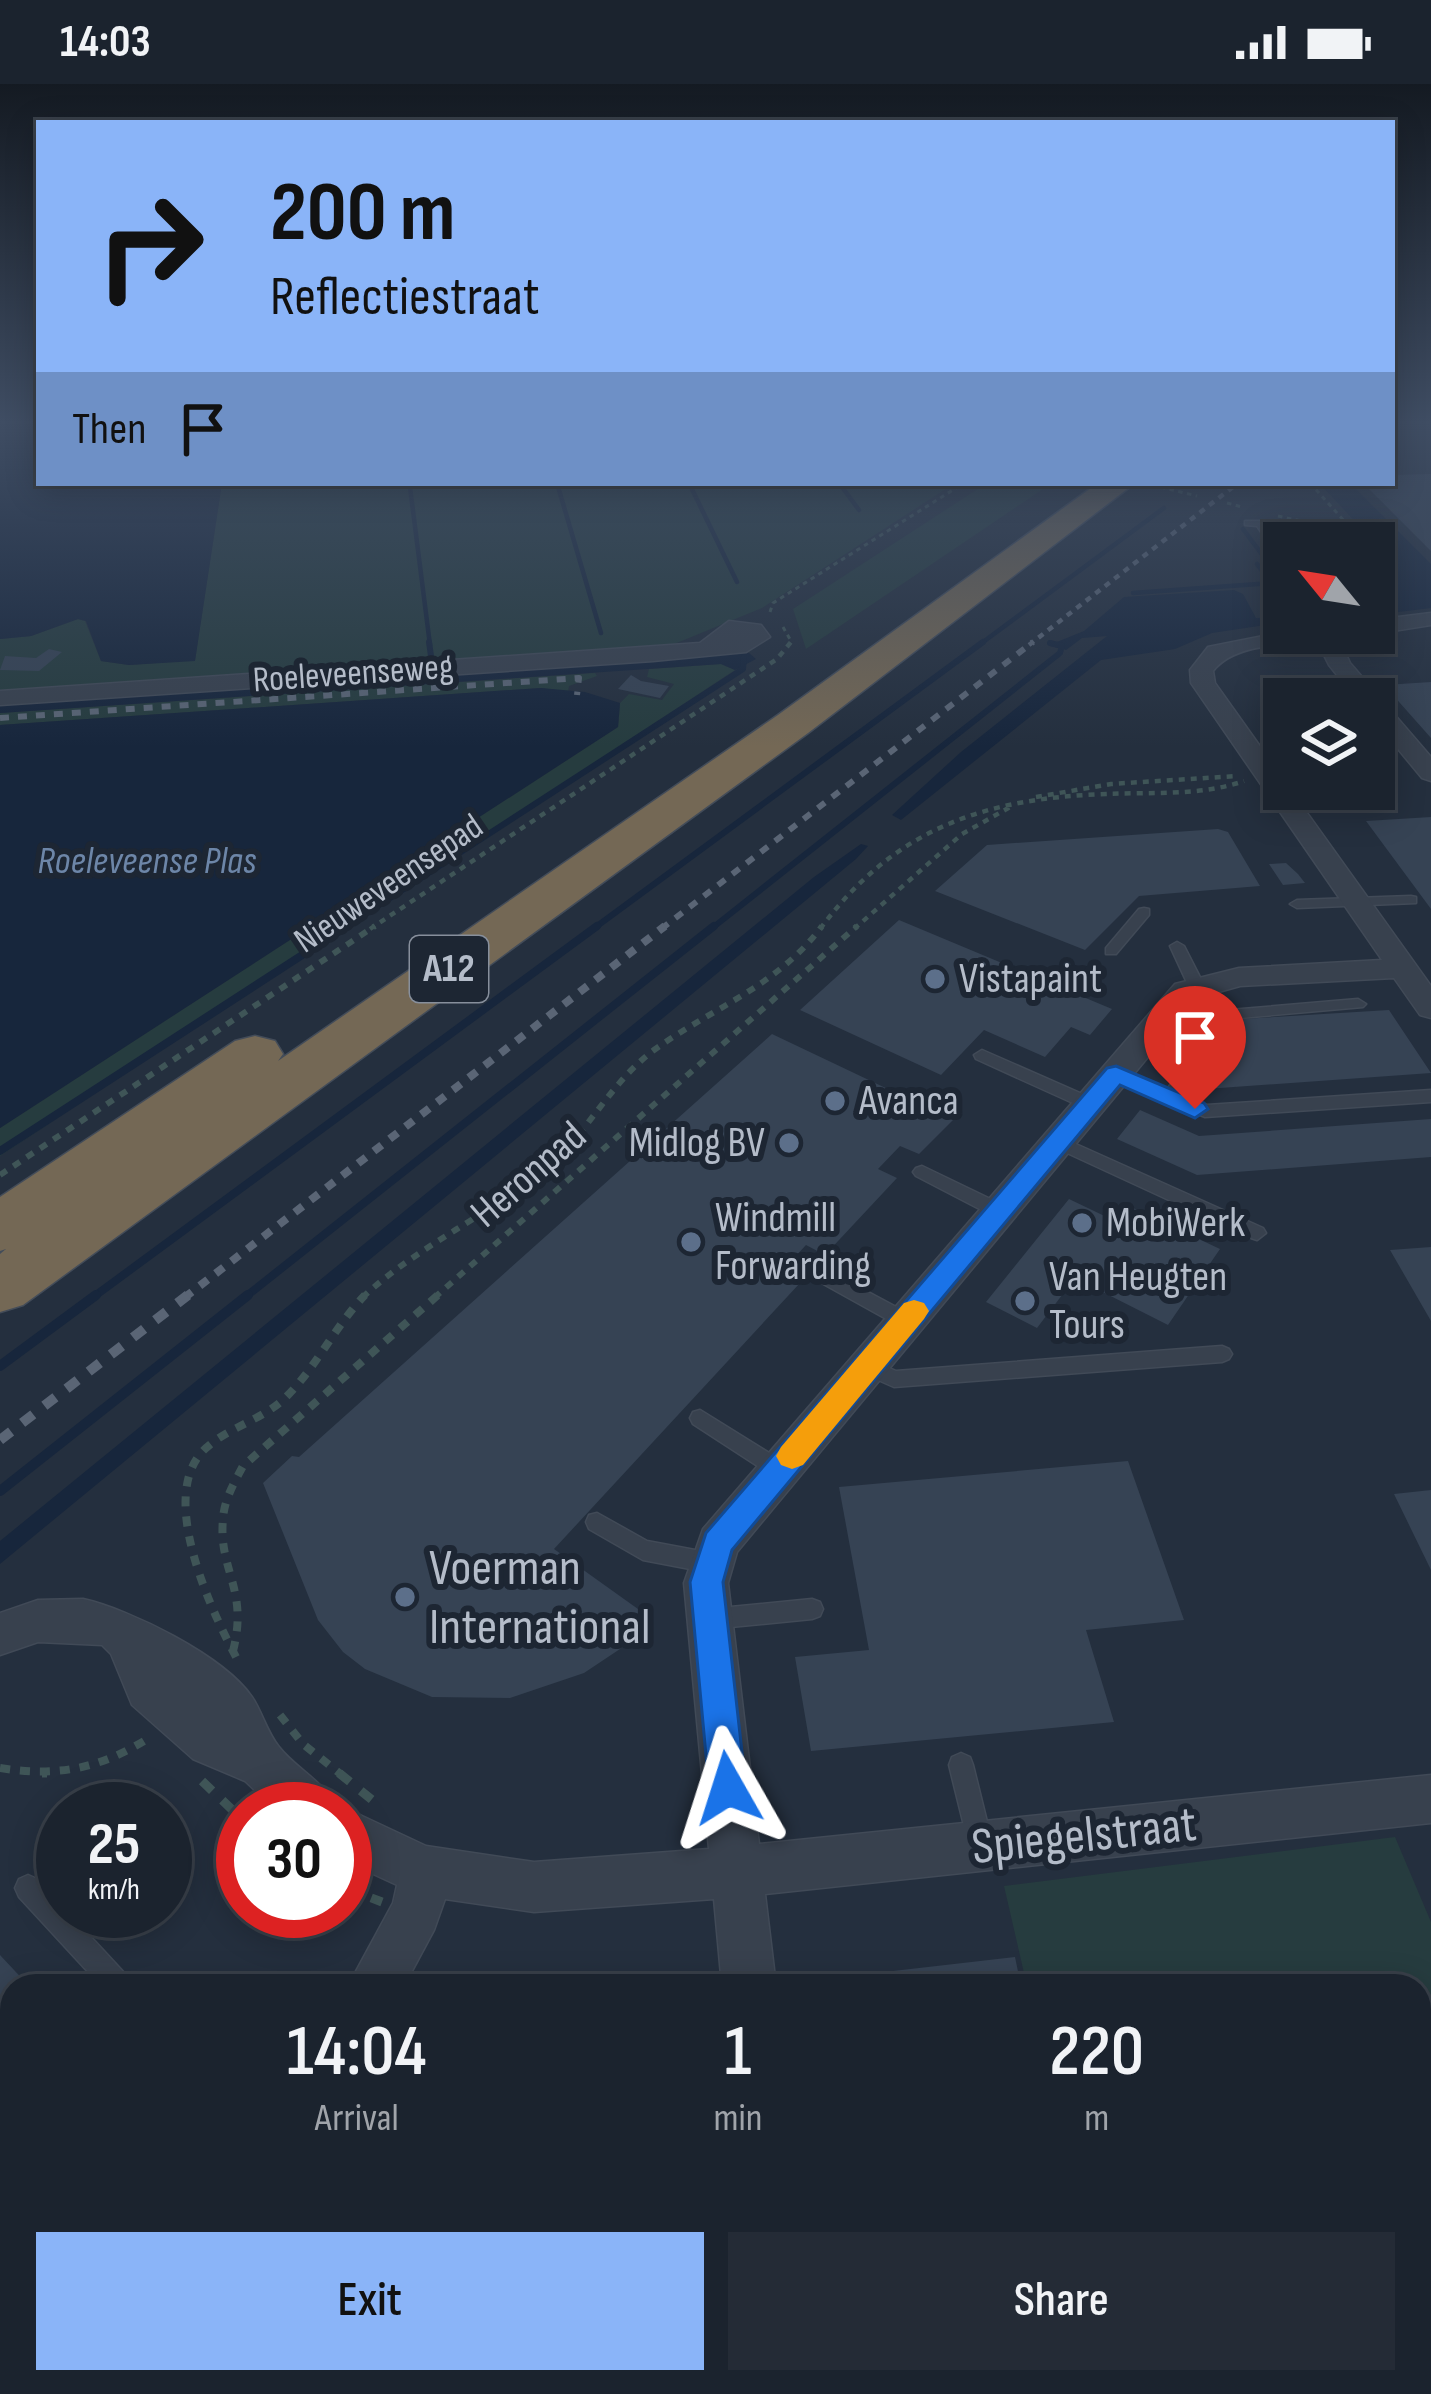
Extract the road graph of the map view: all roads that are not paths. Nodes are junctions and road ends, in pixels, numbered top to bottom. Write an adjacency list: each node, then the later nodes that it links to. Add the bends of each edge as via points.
1 (1005, 532): 28 (highway, A12)
2 (1068, 532): 31 (highway, A12)
3 (1431, 619): 4 (street)
4 (1395, 624)
5 (1263, 642): 11 (street, via 1216,652 1201,670 1204,683)
6 (706, 649): 7 (street, Roeleveenseweg)
7 (0, 698)
8 (1395, 730): 9 (street)
9 (1431, 773)
10 (1411, 900): 11 (lane)
11 (1356, 902): 12 (lane); 16 (street)
12 (1297, 904)
13 (1144, 912): 15 (lane)
14 (1177, 946): 17 (lane)
15 (1111, 951)
16 (1403, 968): 17 (street, via 1239,976); 19 (street)
17 (1197, 987): 21 (street)
18 (1358, 1004): 23 (lane, via 1235,1013)
19 (1431, 1008)
20 (982, 1055): 24 (lane)
21 (1116, 1074): 23 (lane); 24 (street)
22 (1431, 1096): 23 (lane, via 1205,1111)
23 (1169, 1097)
24 (1090, 1104): 25 (street)
25 (1058, 1142): 27 (street); 29 (lane)
26 (922, 1172): 27 (lane)
27 (998, 1211): 32 (street)
28 (0, 1228)
29 (1257, 1233)
30 (825, 1276): 32 (lane)
31 (0, 1287)
32 (906, 1321): 34 (street)
33 (1222, 1354): 34 (lane, via 894,1379)
34 (868, 1366): 36 (street)
35 (700, 1418): 36 (lane)
36 (779, 1470): 38 (street, via 718,1543)
37 (597, 1522): 38 (lane, via 644,1550)
38 (711, 1563): 40 (street)
39 (812, 1609): 40 (lane)
40 (710, 1619): 48 (street)
41 (0, 1634): 43 (street, via 38,1621 83,1620 128,1640 148,1689 215,1680 210,1742 262,1764)
42 (962, 1765): 45 (lane)
43 (282, 1782)
44 (1431, 1799): 45 (street, Spiegelstraat)
45 (981, 1846): 48 (street, Spiegelstraat)
46 (372, 1849): 47 (street, Spiegelstraat)
47 (426, 1871): 48 (street, Spiegelstraat, via 533,1887); 51 (street, via 416,1912)
48 (736, 1872): 52 (street)
49 (28, 1888): 50 (lane)
50 (108, 1974)
51 (382, 1974)
52 (748, 1974)

